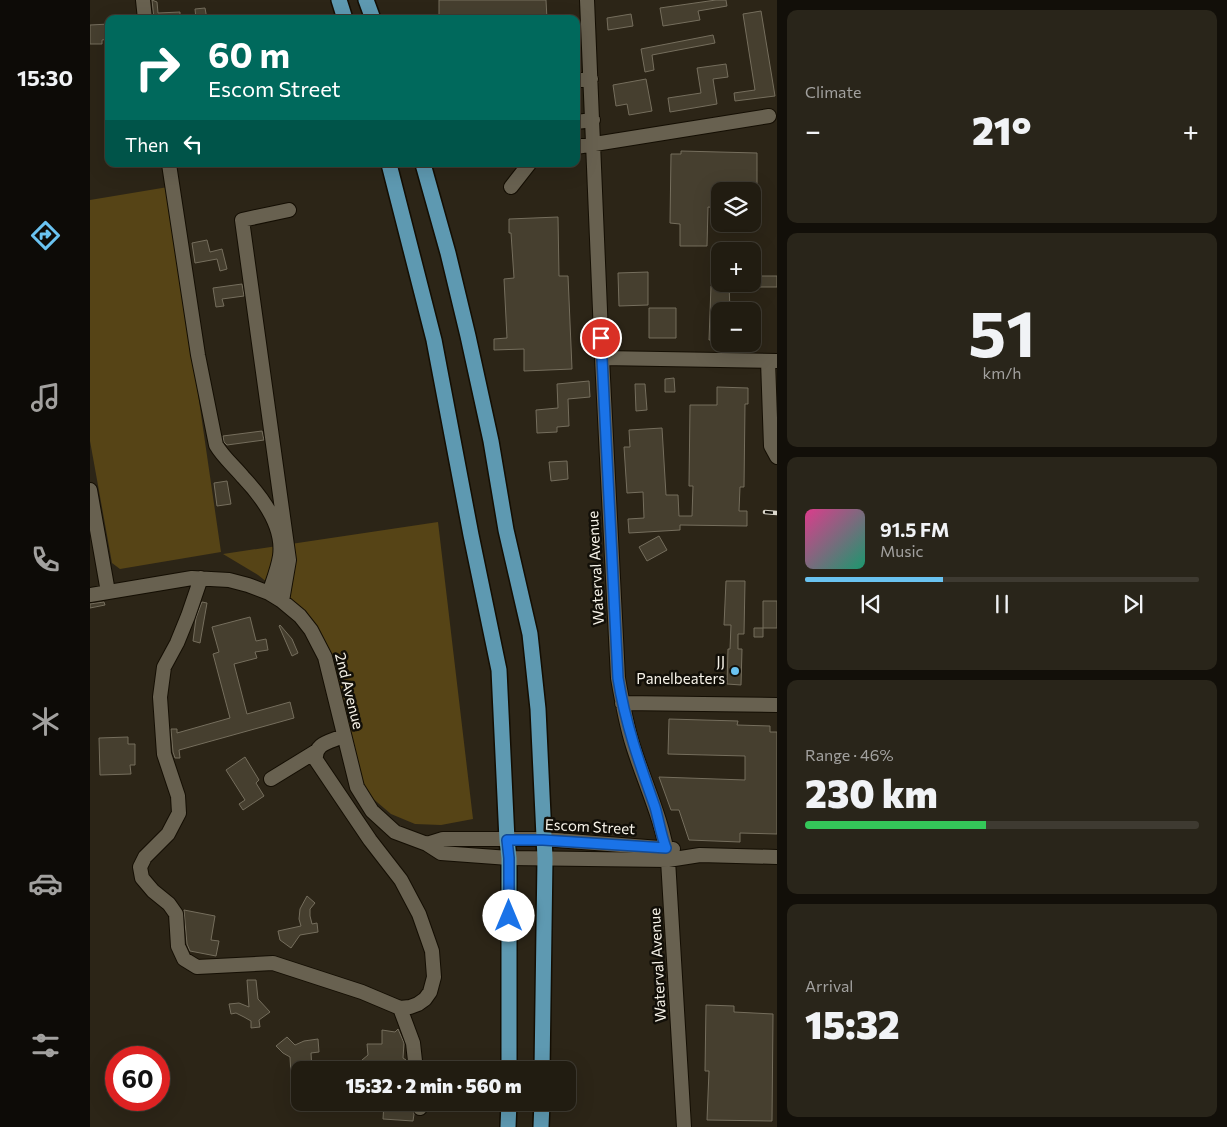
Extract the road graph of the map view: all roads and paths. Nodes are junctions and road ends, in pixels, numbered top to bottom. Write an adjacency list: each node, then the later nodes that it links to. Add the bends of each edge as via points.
1 (143, 0): 5 (street)
2 (339, 0): 6 (main road)
3 (366, 0): 7 (main road)
4 (587, 0): 8 (street, Waterval Avenue)
5 (145, 15)
6 (344, 15)
7 (372, 15)
8 (582, 34): 9 (street, Waterval Avenue)
9 (591, 79): 10 (street); 12 (street, Waterval Avenue)
10 (580, 80)
11 (769, 116): 14 (street)
12 (592, 120): 13 (street); 14 (street, Waterval Avenue)
13 (580, 122)
14 (594, 145): 15 (street); 22 (street, Waterval Avenue)
15 (580, 147)
16 (169, 167): 29 (street, via 198,356 216,444 268,510 281,543)
17 (390, 167): 37 (main road, via 434,340 499,670)
18 (424, 167): 38 (main road, via 468,336 530,634 538,709)
19 (527, 167): 20 (street)
20 (511, 187)
21 (289, 210): 31 (street, via 242,220 289,560)
22 (602, 358): 23 (street); 32 (street, Waterval Avenue, via 618,678)
23 (772, 361): 24 (street)
24 (773, 416): 25 (street, via 770,446)
25 (777, 457)
26 (90, 490): 28 (street)
27 (201, 578): 28 (street, 2nd Avenue); 29 (street, 2nd Avenue, via 229,580); 44 (street, via 177,643 164,667 160,697 164,754 178,796 179,813 168,834 145,857 140,867 142,878 176,914 178,946 184,959 197,967 273,963)
28 (108, 592): 30 (street, 2nd Avenue)
29 (269, 593): 31 (street, 2nd Avenue)
30 (90, 595)
31 (282, 601): 34 (street, 2nd Avenue, via 312,630 325,657)
32 (622, 703): 33 (street); 40 (street, Waterval Avenue)
33 (777, 706)
34 (343, 736): 35 (street, via 318,747); 39 (street, 2nd Avenue, via 357,788 372,811 395,832)
35 (315, 752): 36 (street); 44 (street, via 320,769 401,880 419,914 432,951 434,977 430,992 418,1004)
36 (271, 779)
37 (507, 840): 38 (street, Escom Street); 39 (street, via 443,839); 42 (main road)
38 (543, 840): 40 (street, Escom Street); 43 (main road)
39 (427, 844): 42 (street, 2nd Avenue, via 442,853)
40 (667, 854): 41 (street, Escom Street); 43 (street, Escom Street); 52 (street, Waterval Avenue)
41 (777, 857)
42 (509, 858): 43 (street, Escom Street); 46 (main road)
43 (545, 858): 47 (main road)
44 (400, 1008): 45 (street, via 413,1043)
45 (415, 1061)
46 (509, 1061)
47 (542, 1061)
48 (509, 1111): 50 (main road)
49 (542, 1111): 51 (main road)
50 (508, 1127)
51 (542, 1127)
52 (684, 1127)

